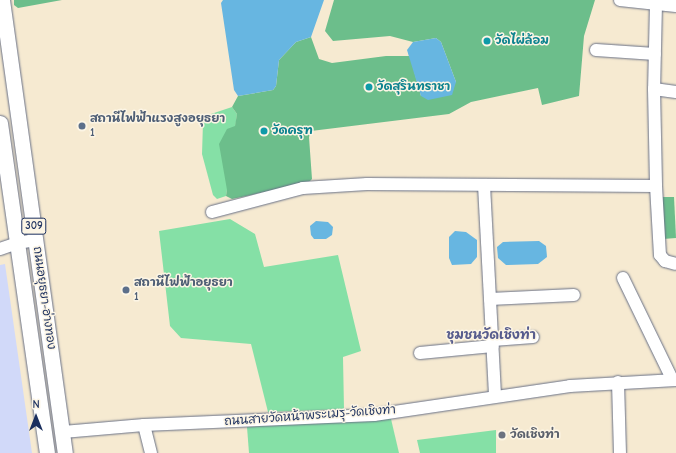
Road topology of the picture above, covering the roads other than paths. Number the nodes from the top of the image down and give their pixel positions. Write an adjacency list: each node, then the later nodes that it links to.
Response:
1 (2, 0): 13 (main road, ถนนอยุธยา-อ่างทอง / 309)
2 (620, 0): 3 (street)
3 (656, 4): 4 (street); 6 (street)
4 (676, 6)
5 (596, 50): 6 (street)
6 (654, 54): 7 (street)
7 (654, 89): 8 (street); 11 (street)
8 (676, 92)
9 (0, 123): 14 (main road, ถนนอยุธยา-อ่างทอง / 309)
10 (484, 185): 11 (street); 12 (street); 19 (street)
11 (656, 186): 16 (street)
12 (212, 212)
13 (36, 240): 14 (street); 27 (main road, ถนนอยุธยา-อ่างทอง / 309)
14 (17, 243): 15 (street); 28 (main road, ถนนอยุธยา-อ่างทอง / 309)
15 (0, 249)
16 (676, 264)
17 (623, 278): 23 (street)
18 (574, 295): 19 (street)
19 (490, 300): 21 (street)
20 (533, 337): 21 (street)
21 (493, 343): 22 (street); 25 (street)
22 (420, 353)
23 (674, 379): 24 (street, ถนนสายวัดหน้าพระเมรุ-วัดเชิงท่า)
24 (618, 382): 25 (street, ถนนสายวัดหน้าพระเมรุ-วัดเชิงท่า); 31 (street)
25 (495, 395): 26 (street, ถนนสายวัดหน้าพระเมรุ-วัดเชิงท่า)
26 (144, 425): 27 (street, ถนนสายวัดหน้าพระเมรุ-วัดเชิงท่า); 30 (street)
27 (63, 432): 29 (main road, ถนนอยุธยา-อ่างทอง / 309)
28 (47, 453)
29 (65, 453)
30 (151, 453)
31 (620, 453)

